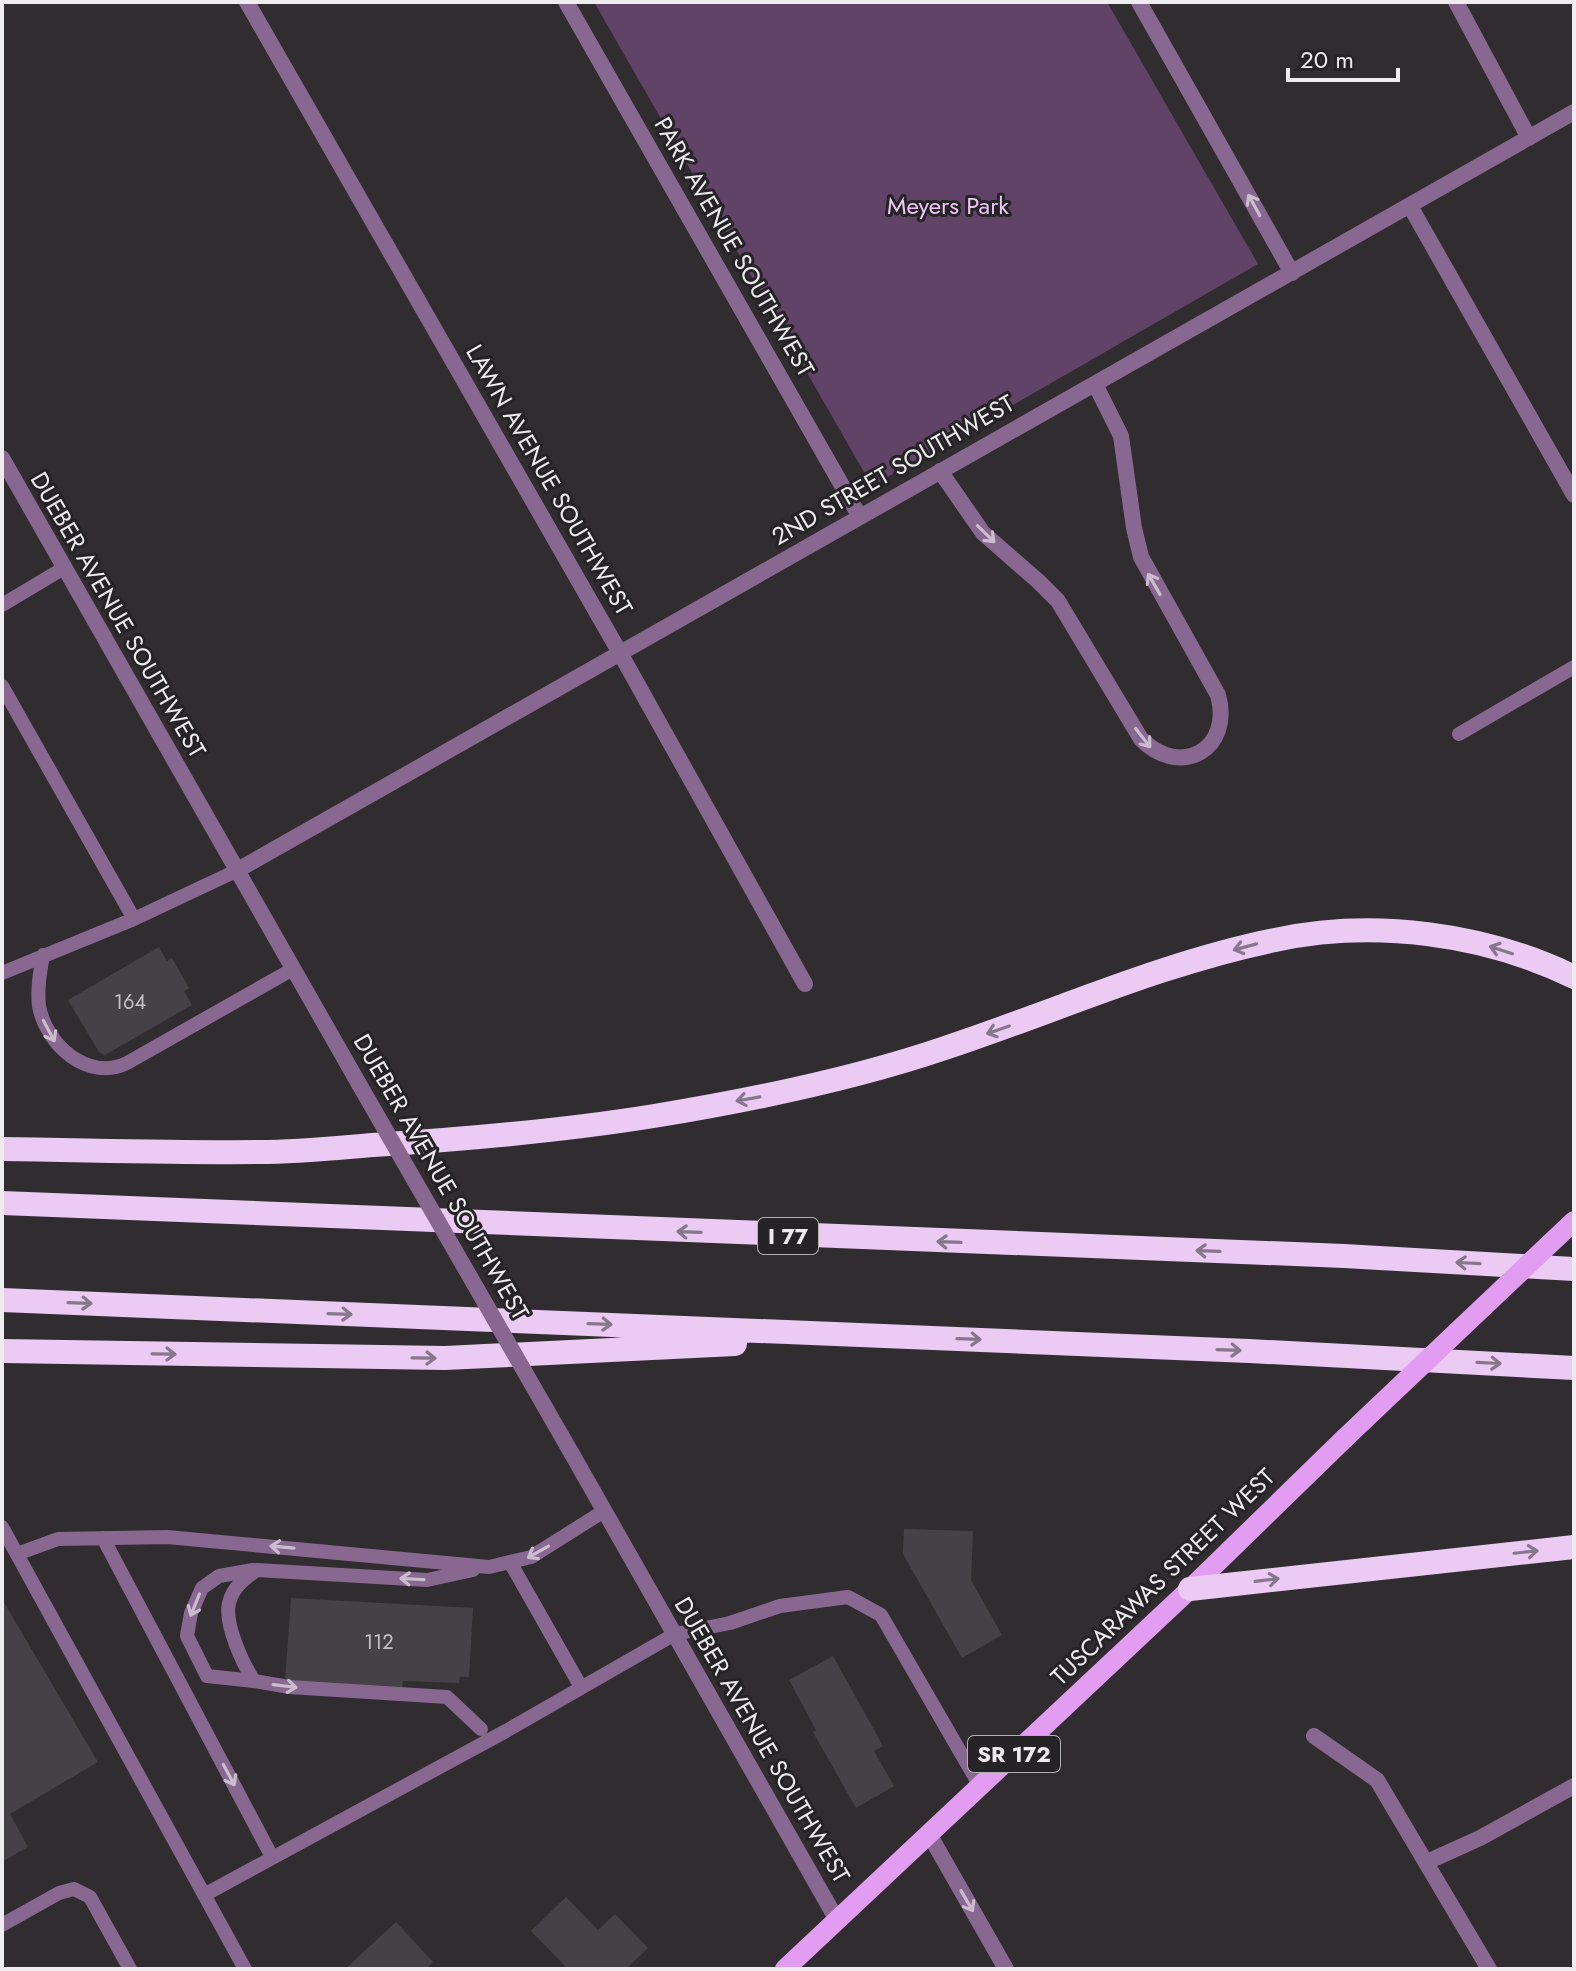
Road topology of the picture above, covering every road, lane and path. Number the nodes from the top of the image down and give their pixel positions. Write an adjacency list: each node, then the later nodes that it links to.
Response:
1 (247, 2): 16 (street, LAWN AVENUE SOUTHWEST)
2 (566, 2): 13 (street, PARK AVENUE SOUTHWEST)
3 (1139, 2): 8 (street, one-way to 3)
4 (1456, 2): 6 (street)
5 (1574, 112): 6 (street, 2ND STREET SOUTHWEST)
6 (1529, 138): 7 (street, 2ND STREET SOUTHWEST)
7 (1410, 206): 8 (street, 2ND STREET SOUTHWEST); 12 (street)
8 (1292, 273): 9 (street, 2ND STREET SOUTHWEST)
9 (1095, 384): 11 (street, 2ND STREET SOUTHWEST); 11 (street, one-way to 9)
10 (2, 458): 14 (street, DUEBER AVENUE SOUTHWEST)
11 (940, 471): 13 (street, 2ND STREET SOUTHWEST)
12 (1574, 495)
13 (860, 517): 16 (street, 2ND STREET SOUTHWEST)
14 (64, 568): 15 (lane); 20 (street, DUEBER AVENUE SOUTHWEST)
15 (2, 605)
16 (620, 653): 20 (street, 2ND STREET SOUTHWEST); 26 (street, LAWN AVENUE SOUTHWEST)
17 (1574, 667): 19 (lane)
18 (2, 686): 21 (lane)
19 (1459, 734)
20 (236, 871): 21 (lane); 23 (street, DUEBER AVENUE SOUTHWEST)
21 (134, 919): 22 (lane)
22 (43, 955): 23 (lane, one-way to 23); 24 (lane)
23 (293, 969): 35 (street, DUEBER AVENUE SOUTHWEST, bridge)
24 (2, 973)
25 (1574, 977): 27 (highway, one-way to 27)
26 (805, 984)
27 (2, 1149)
28 (2, 1203): 30 (highway, I 77, one-way to 28)
29 (1574, 1221): 43 (main road, TUSCARAWAS STREET WEST / SR 172, bridge)
30 (1574, 1269)
31 (2, 1300): 32 (highway, one-way to 32)
32 (892, 1336): 33 (highway, one-way to 32); 34 (highway, one-way to 34)
33 (2, 1351)
34 (1574, 1368)
35 (604, 1511): 40 (lane, one-way to 40); 44 (street, DUEBER AVENUE SOUTHWEST)
36 (2, 1527): 39 (lane)
37 (103, 1538): 39 (lane); 41 (lane, one-way to 37); 52 (lane, one-way to 52)
38 (1574, 1547): 43 (highway, one-way to 38)
39 (17, 1554): 54 (lane)
40 (510, 1562): 41 (lane); 46 (lane)
41 (489, 1567): 42 (lane, one-way to 42)
42 (257, 1570): 45 (lane); 45 (lane, one-way to 45)
43 (1190, 1589): 49 (main road, TUSCARAWAS STREET WEST / SR 172)
44 (675, 1634): 46 (lane); 49 (lane); 55 (street, DUEBER AVENUE SOUTHWEST)
45 (254, 1681): 47 (lane, one-way to 47)
46 (581, 1687): 52 (lane)
47 (481, 1729)
48 (1314, 1736): 53 (street)
49 (980, 1786): 51 (main road, TUSCARAWAS STREET WEST / SR 172)
50 (1574, 1786): 53 (street)
51 (929, 1834): 55 (main road, TUSCARAWAS STREET WEST / SR 172); 60 (street, one-way to 60)
52 (272, 1857): 54 (lane)
53 (1427, 1862): 61 (street)
54 (204, 1895): 58 (lane)
55 (837, 1920): 59 (main road, TUSCARAWAS STREET WEST / SR 172)
56 (2, 1925): 57 (lane)
57 (130, 1969)
58 (245, 1969)
59 (785, 1969)
60 (1006, 1969)
61 (1489, 1969)

